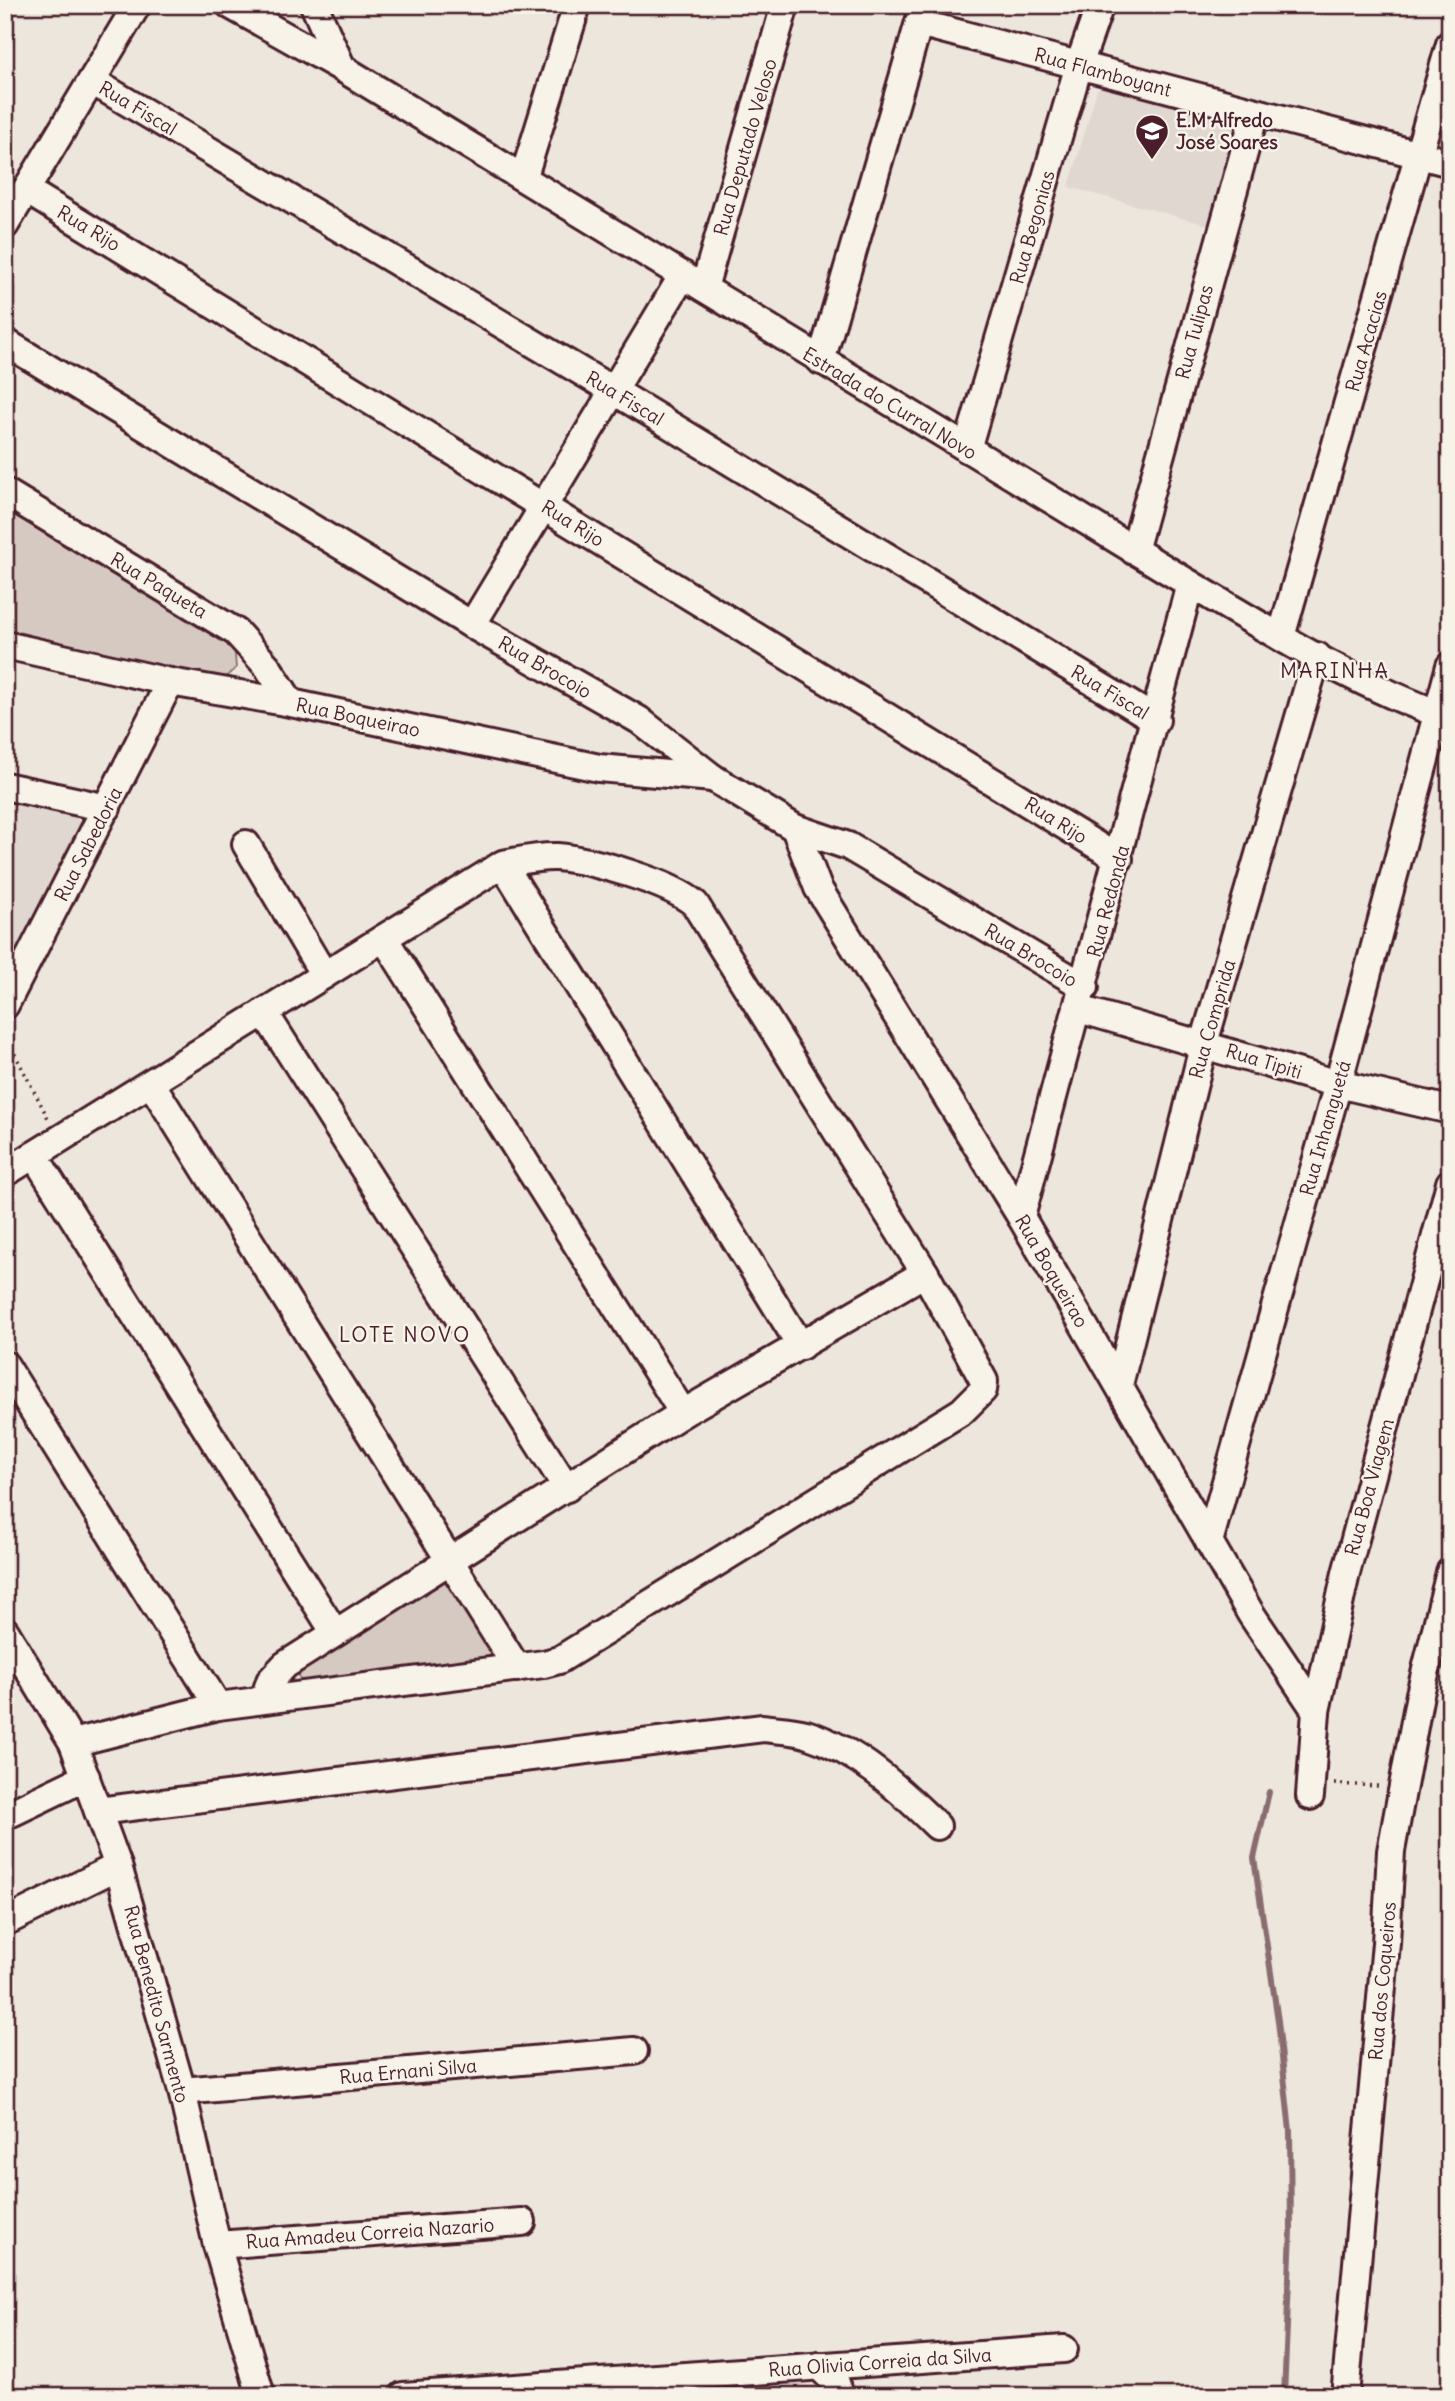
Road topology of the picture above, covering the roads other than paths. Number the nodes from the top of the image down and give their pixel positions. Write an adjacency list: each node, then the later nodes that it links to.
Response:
1 (137, 5): 11 (street)
2 (230, 5): 10 (street, Estrada do Curral Novo)
3 (314, 5): 10 (street)
4 (577, 5): 15 (street)
5 (785, 5): 18 (street, Rua Deputado Veloso)
6 (1100, 5): 9 (street, Rua Begonias)
7 (921, 14): 9 (street, Rua Flamboyant); 20 (street)
8 (1450, 44): 13 (street, Rua Acacias)
9 (1079, 65): 12 (street, Rua Flamboyant); 22 (street, Rua Begonias)
10 (342, 68): 15 (street, Estrada do Curral Novo)
11 (92, 81): 16 (street); 21 (street, Rua Fiscal)
12 (1255, 113): 13 (street, Rua Flamboyant); 25 (street, Rua Tulipas)
13 (1419, 154): 14 (street, Rua Flamboyant); 28 (street, Rua Acacias)
14 (1450, 163)
15 (524, 176): 18 (street, Estrada do Curral Novo)
16 (26, 190): 17 (street); 24 (street, Rua Rijo)
17 (5, 225)
18 (694, 281): 20 (street, Estrada do Curral Novo); 21 (street, Rua Deputado Veloso)
19 (5, 342): 27 (street, Rua Brocoio)
20 (821, 361): 22 (street, Estrada do Curral Novo)
21 (614, 391): 24 (street, Rua Deputado Veloso); 35 (street, Rua Fiscal)
22 (967, 449): 25 (street, Estrada do Curral Novo)
23 (5, 492): 33 (street, Rua Paqueta)
24 (545, 505): 27 (street, Rua Deputado Veloso); 41 (street, Rua Rijo)
25 (1134, 551): 26 (street, Estrada do Curral Novo)
26 (1190, 584): 28 (street, Estrada do Curral Novo); 35 (street, Rua Redonda)
27 (472, 625): 36 (street, Rua Brocoio)
28 (1281, 637): 30 (street, Estrada do Curral Novo)
29 (5, 645): 32 (street, Rua Boqueirao)
30 (1317, 656): 34 (street, Estrada do Curral Novo); 48 (street, Rua Comprida)
31 (1450, 666): 34 (street, Rua Inhanguetá)
32 (170, 682): 33 (street, Rua Boqueirao); 38 (street, Rua Sabedoria)
33 (291, 703): 36 (street, Rua Boqueirao)
34 (1443, 715): 50 (street, Rua Inhanguetá)
35 (1156, 720): 41 (street, Rua Redonda)
36 (713, 778): 39 (street, Rua Brocoio)
37 (5, 786): 38 (street)
38 (107, 808): 46 (street, Rua Sabedoria)
39 (795, 828): 45 (street, Rua Brocoio); 55 (street, Rua Boqueirao)
40 (246, 844): 44 (street)
41 (1119, 859): 45 (street, Rua Redonda)
42 (503, 864): 43 (street); 56 (street); 57 (street)
43 (384, 938): 44 (street); 60 (street)
44 (324, 975): 47 (street)
45 (1082, 998): 48 (street, Rua Tipiti); 55 (street, Rua Redonda)
46 (5, 1005)
47 (264, 1012): 49 (street); 61 (street)
48 (1204, 1043): 50 (street, Rua Tipiti); 59 (street, Rua Comprida)
49 (151, 1083): 52 (street); 63 (street)
50 (1338, 1084): 51 (street, Rua Tipiti); 62 (street, Rua Inhanguetá)
51 (1450, 1110)
52 (34, 1155): 53 (street); 66 (street)
53 (5, 1173)
54 (1450, 1183): 71 (street, Rua Boa Viagem)
55 (1021, 1217): 59 (street, Rua Boqueirao)
56 (925, 1273): 57 (street); 68 (street)
57 (801, 1346): 60 (street)
58 (5, 1365): 70 (street)
59 (1119, 1385): 62 (street, Rua Boqueirao)
60 (683, 1413): 61 (street)
61 (567, 1488): 63 (street)
62 (1209, 1542): 71 (street, Rua Boqueirao)
63 (451, 1559): 66 (street); 68 (street)
64 (1450, 1572): 90 (street, Rua dos Coqueiros)
65 (5, 1631): 67 (street, Rua Benedito Sarmento)
66 (335, 1633): 69 (street)
67 (15, 1667): 72 (street, Rua Benedito Sarmento)
68 (517, 1668): 69 (street)
69 (264, 1699): 70 (street)
70 (218, 1706): 72 (street)
71 (1316, 1711): 74 (street, Rua Boa Viagem)
72 (73, 1743): 73 (street, Rua Benedito Sarmento)
73 (86, 1777): 75 (street, Rua Benedito Sarmento); 76 (street)
74 (1310, 1790)
75 (98, 1811): 77 (street); 78 (street, Rua Benedito Sarmento)
76 (5, 1816)
77 (937, 1826)
78 (118, 1866): 79 (street); 81 (street, Rua Benedito Sarmento)
79 (5, 1922)
80 (634, 2051): 81 (street, Rua Ernani Silva)
81 (181, 2091): 83 (street, Rua Benedito Sarmento)
82 (522, 2222): 83 (street, Rua Amadeu Correia Nazario)
83 (217, 2245): 87 (street, Rua Benedito Sarmento)
84 (1064, 2349): 85 (street, Rua Olivia Correia da Silva)
85 (819, 2366): 86 (street, Rua Olivia Correia da Silva); 89 (street)
86 (511, 2392): 88 (street, Rua Olivia Correia da Silva)
87 (263, 2395)
88 (403, 2396)
89 (840, 2396)
90 (1345, 2396)

